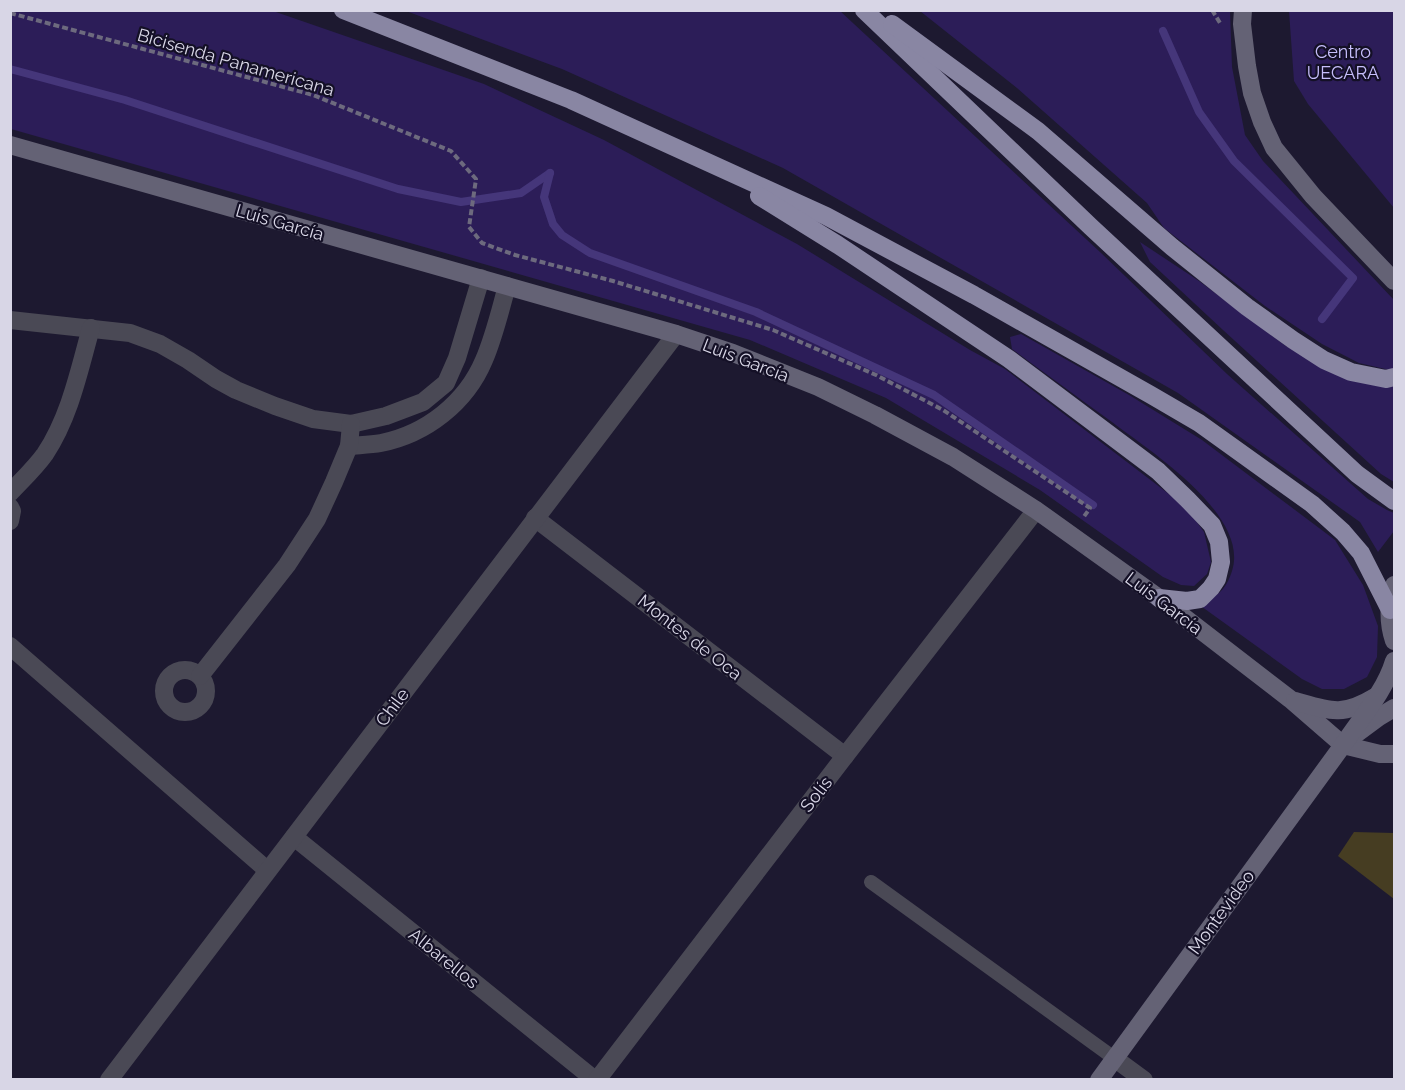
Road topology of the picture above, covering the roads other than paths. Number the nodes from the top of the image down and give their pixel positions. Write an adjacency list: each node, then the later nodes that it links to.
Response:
1 (342, 10): 6 (highway)
2 (864, 10): 17 (highway)
3 (874, 10): 13 (highway)
4 (1243, 10): 8 (street)
5 (10, 145): 7 (street, Luis García)
6 (696, 158): 23 (highway); 24 (highway)
7 (481, 278): 9 (street, Luis García); 14 (street)
8 (1394, 281)
9 (507, 286): 12 (street, Luis García); 15 (street)
10 (10, 320): 11 (street)
11 (91, 328): 14 (street); 16 (street)
12 (676, 334): 19 (street, Luis García); 20 (street, Chile)
13 (1395, 377)
14 (351, 424): 15 (street)
15 (349, 446): 28 (street)
16 (10, 493)
17 (1395, 501)
18 (10, 507): 21 (street)
19 (1036, 510): 23 (street, Luis García); 34 (street, Solís)
20 (536, 518): 34 (street, Montes de Oca); 35 (street, Chile)
21 (10, 521)
22 (1395, 585): 24 (street)
23 (1159, 598): 30 (street, Luis García)
24 (1390, 610): 25 (street)
25 (1395, 640)
26 (10, 646): 36 (street)
27 (1395, 661): 29 (street, Montevideo)
28 (200, 676)
29 (1376, 696): 30 (street); 32 (street, Montevideo)
30 (1290, 699): 32 (street, Luis García)
31 (1395, 708): 32 (street, Montevideo)
32 (1343, 745): 33 (street, Luis García); 38 (street, Montevideo)
33 (1395, 754)
34 (845, 756): 40 (street, Solís)
35 (294, 837): 36 (street, Chile); 40 (street, Albarellos)
36 (267, 870): 39 (street, Chile)
37 (871, 882): 38 (lane)
38 (1114, 1058): 41 (street, Montevideo); 42 (street)
39 (108, 1080)
40 (596, 1080)
41 (1099, 1080)
42 (1144, 1080)

